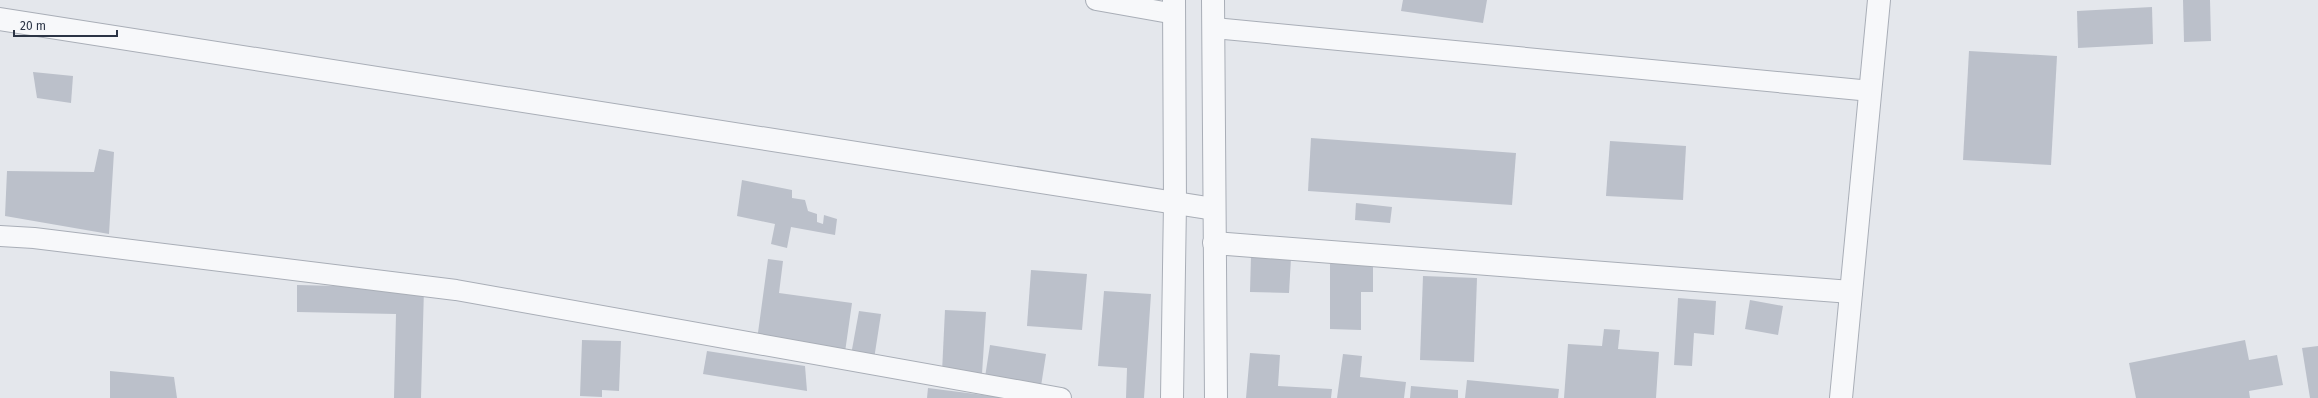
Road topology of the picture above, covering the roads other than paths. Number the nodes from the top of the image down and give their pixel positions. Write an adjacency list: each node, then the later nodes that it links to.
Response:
1 (1096, 0): 4 (lane)
2 (1213, 0): 6 (street)
3 (1880, 0): 7 (street)
4 (1175, 7): 8 (street)
5 (0, 20): 8 (street)
6 (1214, 28): 7 (lane); 9 (street)
7 (1871, 91): 12 (street)
8 (1175, 203): 9 (street); 14 (street)
9 (1214, 209): 11 (street)
10 (0, 236): 13 (lane)
11 (1214, 243): 12 (street); 15 (street)
12 (1851, 292): 16 (street)
13 (1060, 398)
14 (1172, 398)
15 (1216, 398)
16 (1841, 398)

